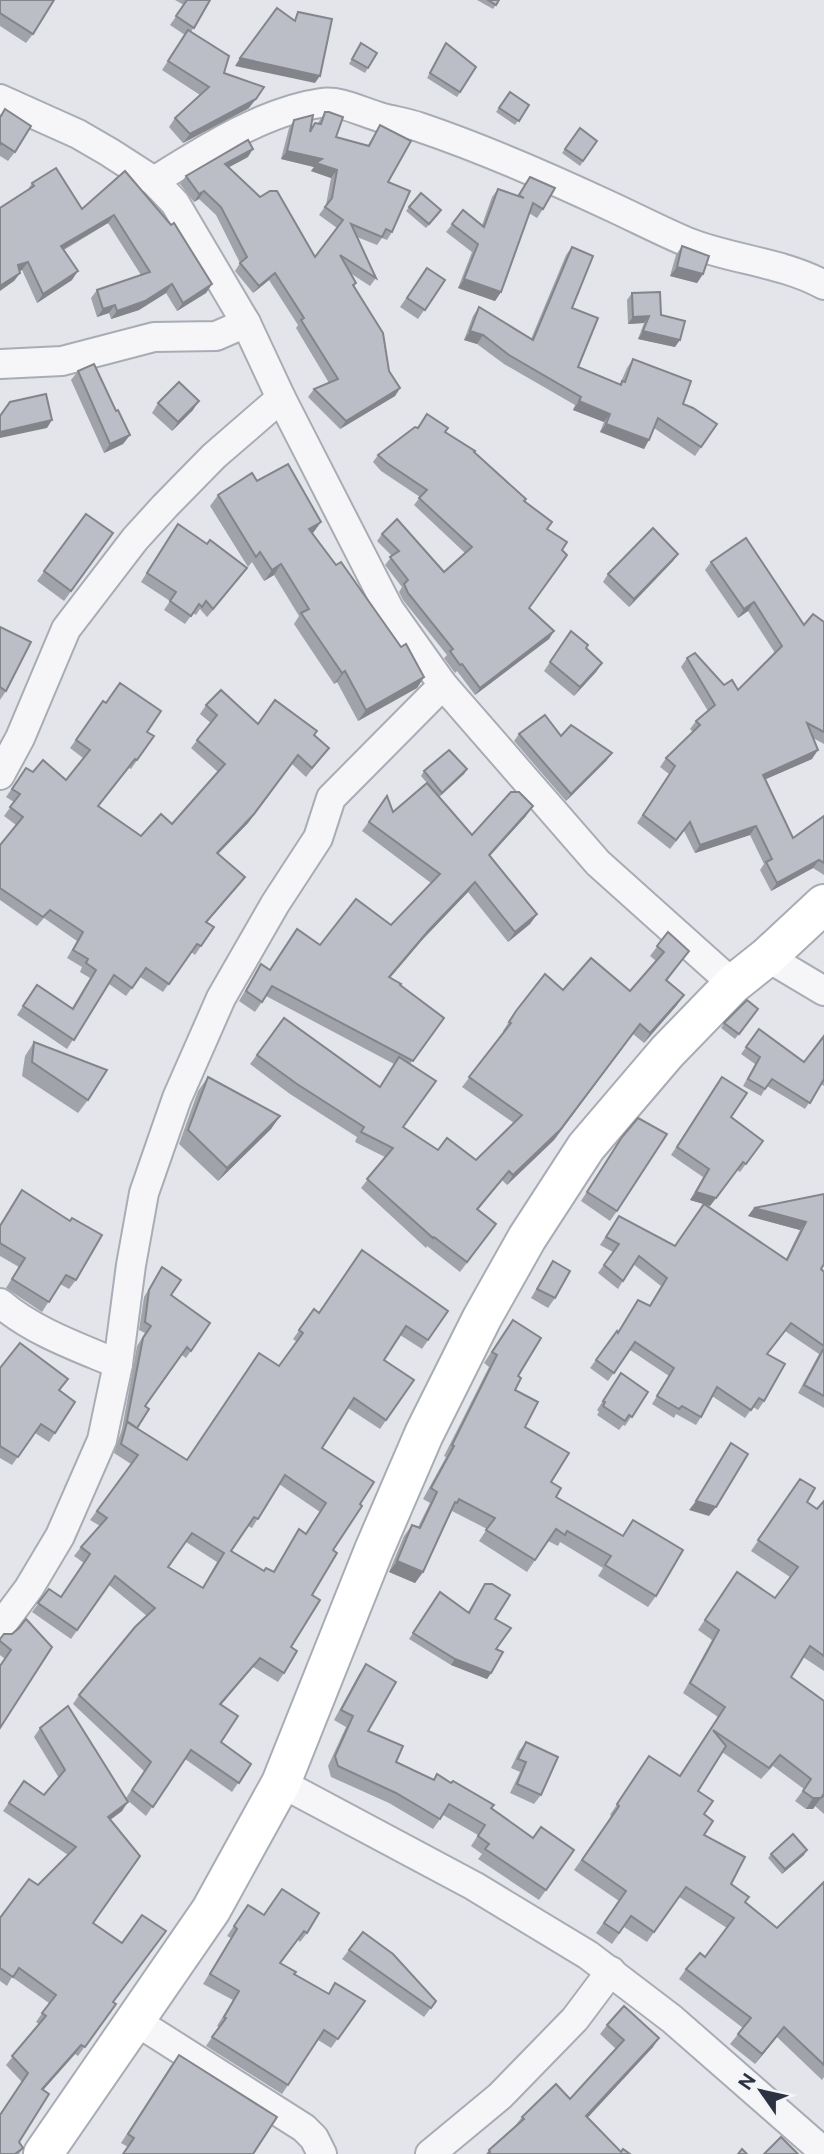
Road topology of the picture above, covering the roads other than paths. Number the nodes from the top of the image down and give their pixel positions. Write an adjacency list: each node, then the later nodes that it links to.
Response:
1 (0, 99): 2 (street)
2 (154, 181): 3 (street); 4 (street)
3 (824, 285)
4 (246, 323): 5 (street); 6 (street)
5 (0, 364)
6 (281, 398): 7 (street); 8 (street)
7 (443, 685): 11 (street); 14 (street)
8 (0, 775)
9 (824, 904): 10 (street)
10 (767, 957): 11 (street); 12 (street)
11 (733, 984): 16 (street)
12 (824, 992)
13 (0, 1303): 14 (street)
14 (118, 1364): 15 (street)
15 (0, 1627)
16 (281, 1783): 17 (street); 18 (street)
17 (611, 1971): 19 (street); 22 (street)
18 (134, 2020): 20 (street); 21 (street)
19 (824, 2152)
20 (43, 2154)
21 (322, 2154)
22 (430, 2154)

